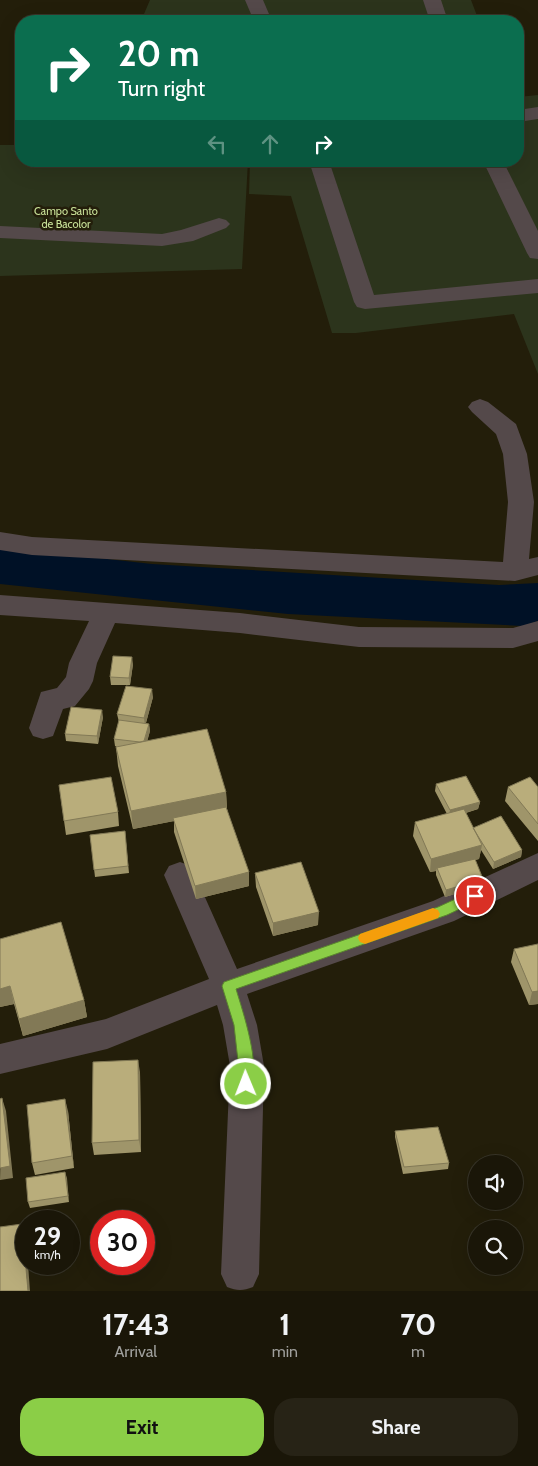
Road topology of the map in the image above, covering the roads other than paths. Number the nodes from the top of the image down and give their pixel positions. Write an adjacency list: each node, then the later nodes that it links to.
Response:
1 (254, 0): 3 (street)
2 (432, 0): 4 (street)
3 (260, 15)
4 (437, 15)
5 (538, 113): 6 (street)
6 (524, 115)
7 (321, 167): 12 (street)
8 (496, 167): 11 (street)
9 (219, 224): 10 (street)
10 (0, 232)
11 (538, 253)
12 (538, 286)
13 (480, 407): 15 (street)
14 (0, 541): 15 (street)
15 (526, 569)
16 (0, 605): 17 (street)
17 (106, 613): 18 (street); 19 (street)
18 (538, 631)
19 (43, 728)
20 (538, 866): 22 (street)
21 (180, 875): 22 (street)
22 (228, 986): 23 (street); 24 (street)
23 (0, 1059)
24 (240, 1274)

